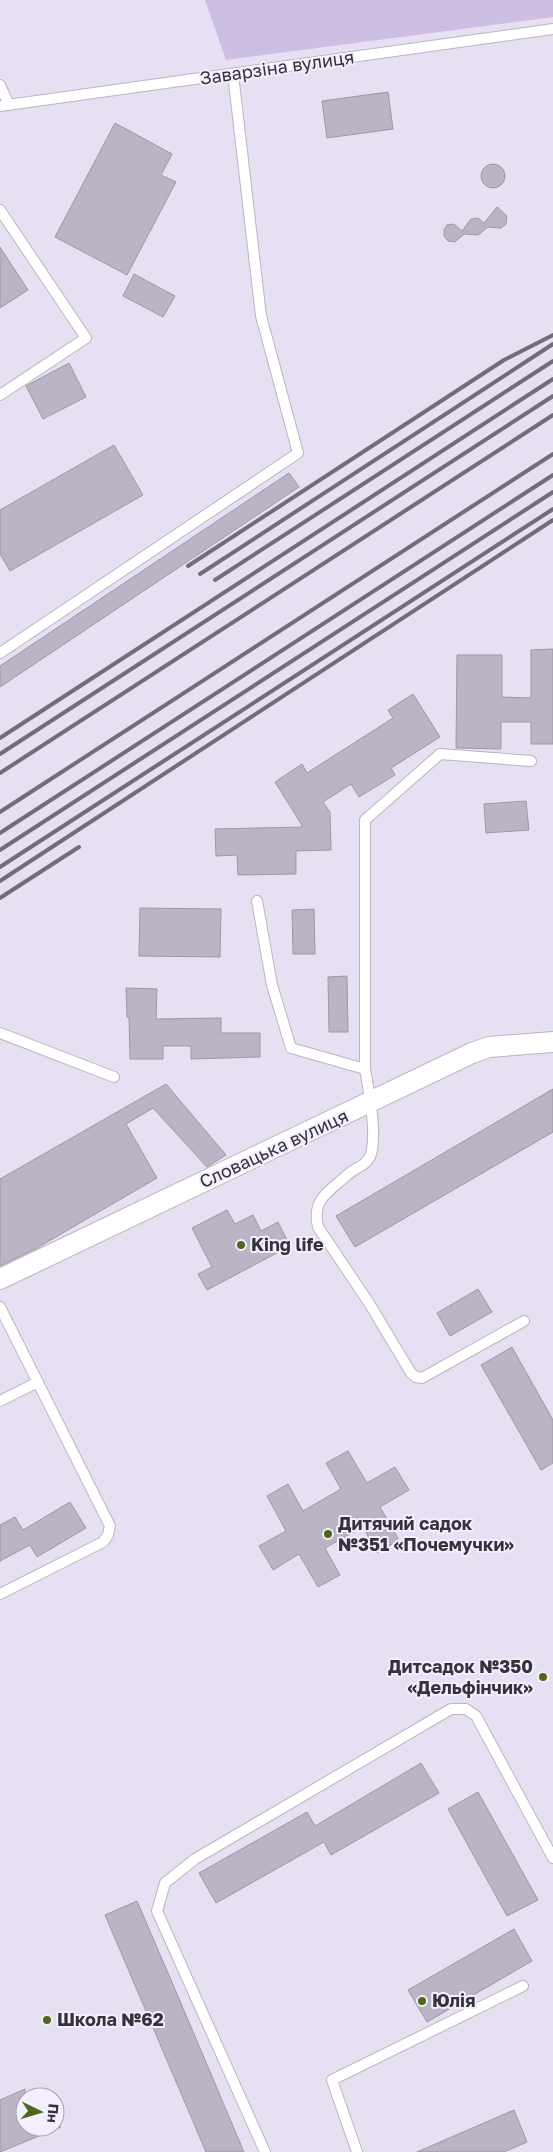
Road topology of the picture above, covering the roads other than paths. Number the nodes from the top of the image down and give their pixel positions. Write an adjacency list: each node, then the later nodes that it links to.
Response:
1 (553, 29): 2 (lane, Заварзіна вулиця)
2 (233, 74): 4 (lane, Заварзіна вулиця); 7 (lane)
3 (0, 85): 4 (lane)
4 (4, 106)
5 (0, 210): 6 (lane)
6 (0, 395)
7 (0, 653)
8 (531, 761): 12 (lane)
9 (257, 901): 12 (lane)
10 (0, 1033): 13 (lane)
11 (553, 1042): 14 (street, Словацька вулиця)
12 (365, 1069): 14 (lane)
13 (114, 1077)
14 (371, 1103): 15 (street, Словацька вулиця); 17 (lane)
15 (0, 1279)
16 (0, 1307): 18 (lane)
17 (524, 1322)
18 (38, 1382): 19 (lane); 20 (lane)
19 (0, 1401)
20 (0, 1594)
21 (553, 1858): 23 (lane)
22 (523, 1986): 24 (lane)
23 (265, 2152)
24 (357, 2152)

